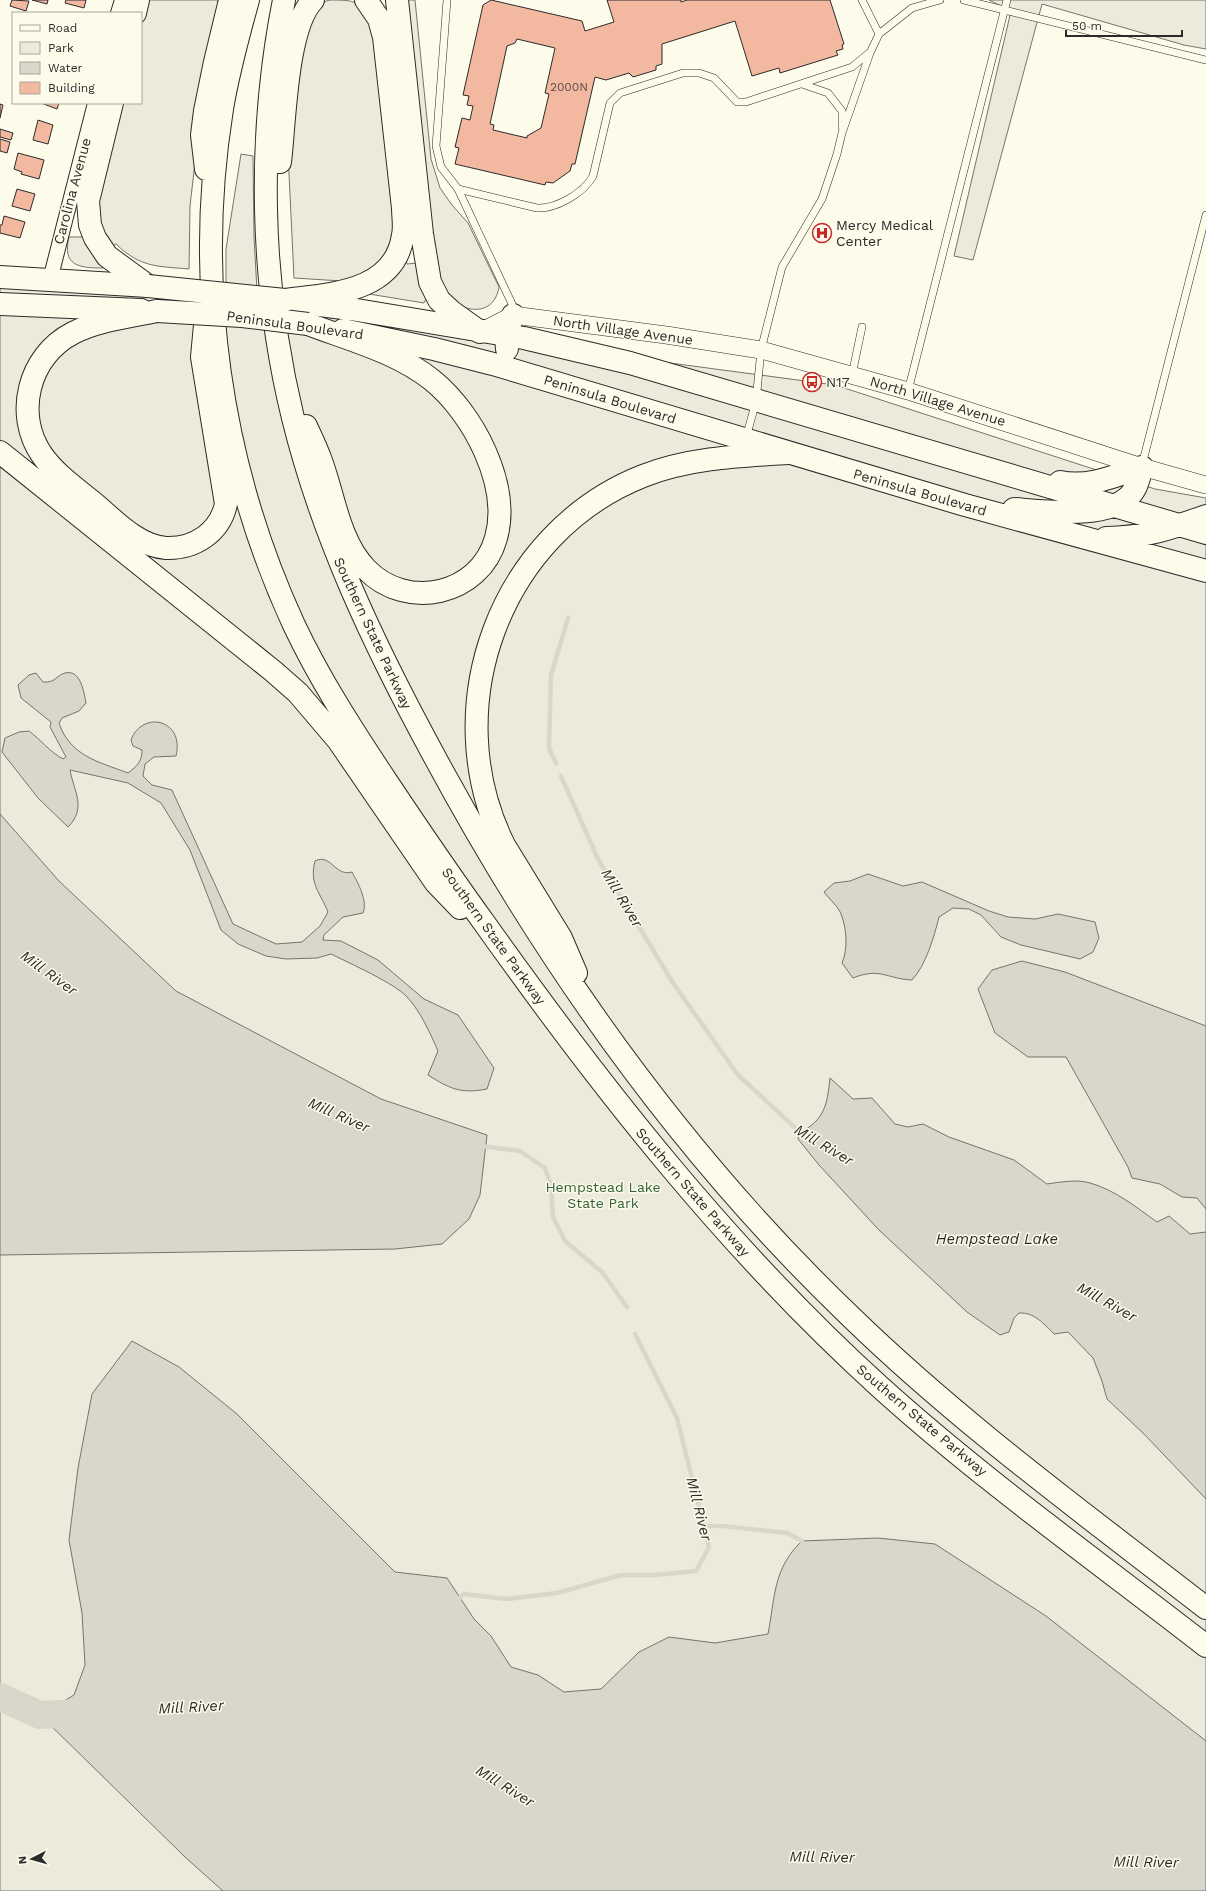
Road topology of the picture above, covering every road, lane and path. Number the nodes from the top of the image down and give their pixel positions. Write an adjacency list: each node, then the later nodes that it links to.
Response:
1 (122, 0): 15 (street)
2 (138, 0): 16 (main road)
3 (230, 0): 26 (main road)
4 (248, 0): 26 (main road, Southern State Parkway)
5 (284, 0): 27 (main road, Southern State Parkway)
6 (313, 0): 27 (main road)
7 (366, 0): 32 (main road)
8 (397, 0): 38 (main road)
9 (447, 0): 24 (lane)
10 (862, 0): 17 (lane)
11 (940, 0): 17 (lane)
12 (964, 0): 14 (lane)
13 (1007, 0): 14 (lane)
14 (1004, 10): 19 (lane); 44 (lane)
15 (118, 12)
16 (135, 12)
17 (879, 34): 18 (lane)
18 (870, 53): 20 (lane); 23 (lane)
19 (1206, 60)
20 (802, 84): 23 (lane); 24 (lane)
21 (95, 104): 30 (street, Carolina Avenue)
22 (112, 104): 31 (main road)
23 (842, 133): 40 (lane)
24 (458, 189): 35 (lane)
25 (1206, 215): 48 (lane)
26 (212, 218): 28 (main road, Southern State Parkway)
27 (268, 248): 43 (main road, Southern State Parkway)
28 (212, 267): 34 (main road); 58 (main road, Southern State Parkway)
29 (0, 277): 30 (main road, Peninsula Boulevard)
30 (50, 280): 31 (main road, Peninsula Boulevard)
31 (148, 286): 32 (main road, Peninsula Boulevard, bridge)
32 (285, 300): 38 (main road, Peninsula Boulevard)
33 (0, 304): 34 (main road, Peninsula Boulevard)
34 (157, 311): 36 (main road, Peninsula Boulevard, bridge)
35 (513, 315): 38 (street); 39 (main road); 40 (street, North Village Avenue)
36 (308, 324): 41 (main road, Peninsula Boulevard); 43 (main road)
37 (862, 327): 42 (lane)
38 (480, 332): 39 (main road, Peninsula Boulevard)
39 (506, 336): 41 (main road); 45 (main road, Peninsula Boulevard)
40 (761, 350): 42 (street, North Village Avenue); 45 (lane)
41 (523, 373): 46 (main road, Peninsula Boulevard)
42 (852, 375): 44 (street, North Village Avenue)
43 (286, 385): 59 (main road, Southern State Parkway)
44 (908, 391): 48 (street, North Village Avenue)
45 (756, 401): 46 (lane); 49 (main road, Peninsula Boulevard)
46 (744, 448): 51 (main road, Peninsula Boulevard); 59 (main road)
47 (0, 452): 58 (main road)
48 (1142, 467): 49 (main road); 50 (street, North Village Avenue); 52 (main road)
49 (983, 468): 52 (main road, Peninsula Boulevard)
50 (1206, 485)
51 (965, 505): 52 (main road); 56 (main road, Peninsula Boulevard)
52 (1111, 506): 54 (main road, Peninsula Boulevard)
53 (1206, 516): 54 (main road)
54 (1179, 526): 55 (main road, Peninsula Boulevard); 56 (main road)
55 (1206, 533)
56 (1083, 538): 57 (main road, Peninsula Boulevard)
57 (1206, 571)
58 (513, 964): 61 (main road, Southern State Parkway)
59 (593, 1015): 60 (main road, Southern State Parkway)
60 (1206, 1608)
61 (1206, 1646)

